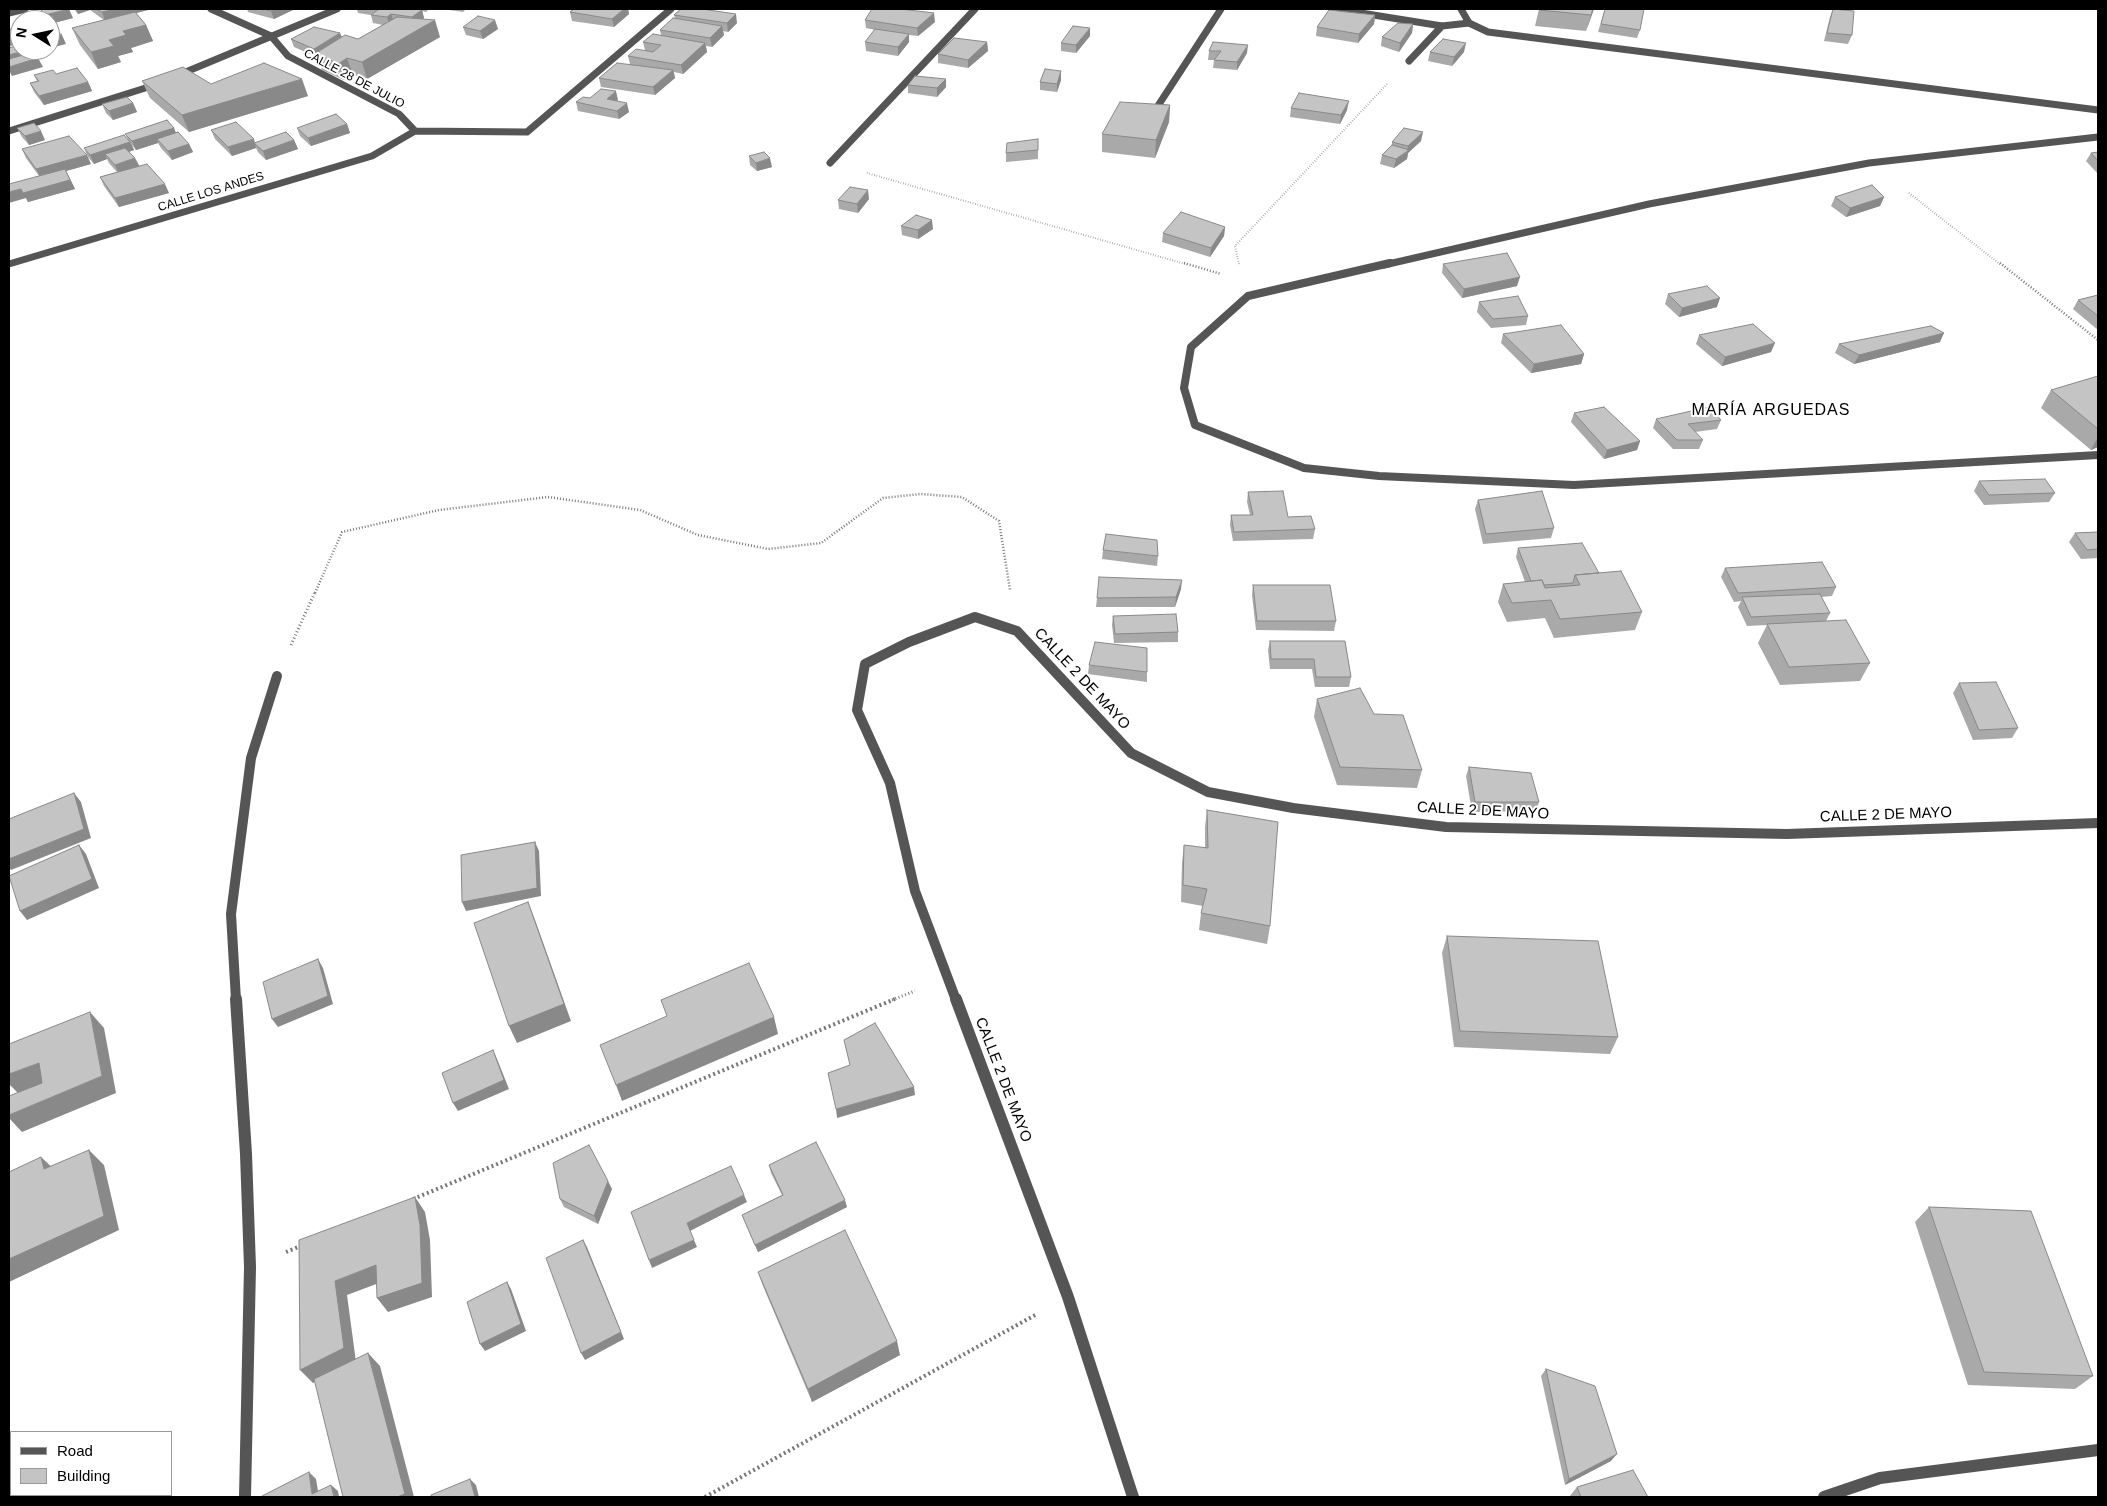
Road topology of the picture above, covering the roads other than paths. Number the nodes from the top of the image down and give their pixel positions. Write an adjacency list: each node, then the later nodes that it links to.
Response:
1 (25, 9): 9 (street)
2 (211, 9): 12 (street, CALLE 28 DE JULIO)
3 (337, 9): 12 (street)
4 (671, 9): 16 (street)
5 (976, 9): 19 (street)
6 (1221, 9): 15 (street)
7 (1336, 9): 11 (street)
8 (1461, 9): 10 (street)
9 (9, 13)
10 (1469, 23): 11 (street); 14 (street)
11 (1442, 26): 13 (street)
12 (271, 36): 16 (street, CALLE 28 DE JULIO); 17 (street)
13 (1409, 61)
14 (2098, 110)
15 (1149, 119)
16 (415, 131): 20 (street, CALLE LOS ANDES)
17 (9, 132)
18 (2098, 137): 21 (street)
19 (830, 163)
20 (9, 264)
21 (2098, 455)
22 (277, 676): 25 (street)
23 (2098, 822): 26 (street, CALLE 2 DE MAYO)
24 (2098, 1450): 27 (street)
25 (245, 1497)
26 (1133, 1497)
27 (1824, 1497)

